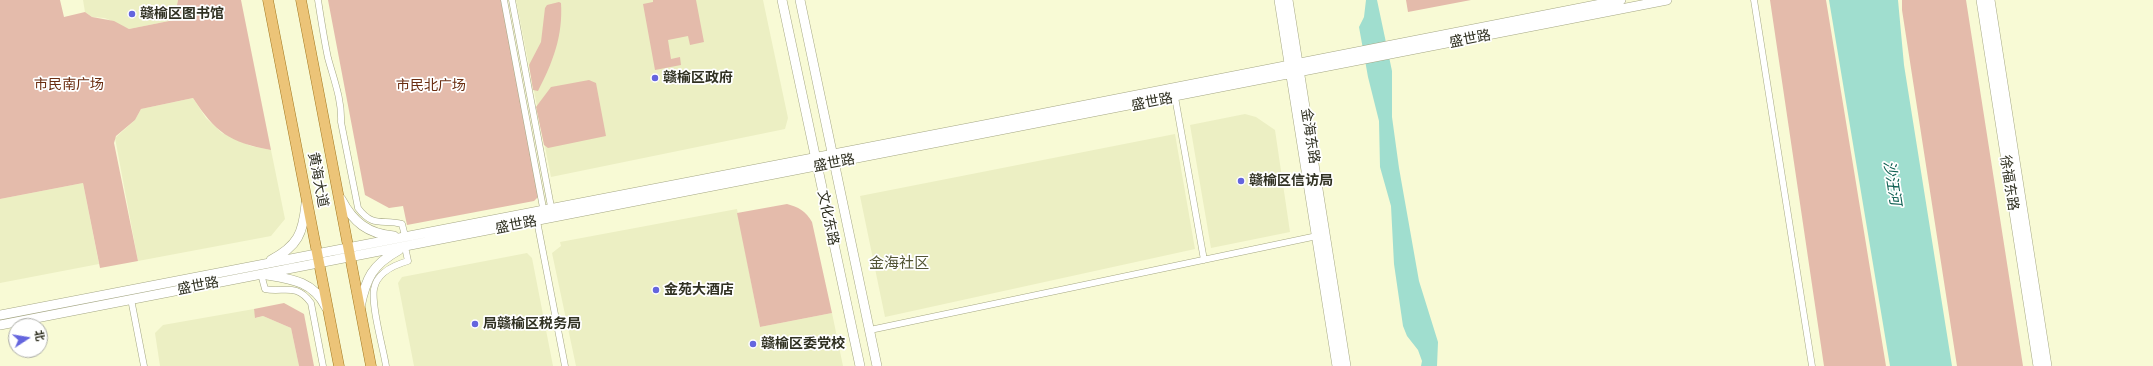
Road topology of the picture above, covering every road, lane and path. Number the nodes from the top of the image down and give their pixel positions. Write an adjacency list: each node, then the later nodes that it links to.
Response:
1 (268, 0): 20 (main road, 黄海大道)
2 (301, 0): 19 (main road, 黄海大道)
3 (318, 0): 23 (street)
4 (504, 0): 21 (street)
5 (512, 0): 21 (street)
6 (782, 0): 18 (main road, 文化东路)
7 (800, 0): 17 (main road, 文化东路)
8 (1279, 0): 15 (main road, 金海东路)
9 (1288, 0): 15 (main road, 金海东路)
10 (1621, 0): 15 (main road, 盛世路)
11 (1667, 0): 15 (main road, 盛世路)
12 (1754, 0): 45 (street)
13 (1981, 0): 46 (main road, 徐福东路)
14 (1990, 0): 47 (main road, 徐福东路)
15 (1295, 69): 16 (main road, 盛世路); 17 (main road, 盛世路); 22 (main road, 金海东路); 44 (main road, 金海东路)
16 (1175, 97): 17 (main road, 盛世路); 26 (street)
17 (833, 159): 18 (main road, 盛世路); 34 (main road, 文化东路)
18 (816, 162): 21 (main road, 盛世路); 41 (main road, 文化东路)
19 (338, 194): 23 (main road); 24 (main road, 黄海大道)
20 (307, 198): 25 (main road, 黄海大道); 27 (main road)
21 (546, 215): 23 (main road, 盛世路); 40 (street)
22 (1316, 236): 26 (street); 43 (main road, 金海东路)
23 (406, 243): 24 (main road, 盛世路); 30 (main road); 39 (street)
24 (349, 252): 25 (main road, 盛世路); 30 (main road, 黄海大道)
25 (318, 258): 27 (main road, 盛世路); 28 (main road, 盛世路); 31 (main road, 黄海大道)
26 (1204, 260): 34 (street)
27 (261, 264): 32 (main road, 盛世路)
28 (261, 274): 29 (main road, 盛世路); 31 (main road); 36 (street)
29 (131, 299): 33 (main road, 盛世路); 35 (street)
30 (360, 309): 38 (main road, 黄海大道)
31 (329, 313): 37 (main road, 黄海大道)
32 (0, 315)
33 (0, 325)
34 (870, 330): 42 (main road, 文化东路)
35 (144, 366)
36 (323, 366)
37 (339, 366)
38 (371, 366)
39 (386, 366)
40 (565, 366)
41 (860, 366)
42 (877, 366)
43 (1337, 366)
44 (1346, 366)
45 (1812, 366)
46 (2038, 366)
47 (2047, 366)

